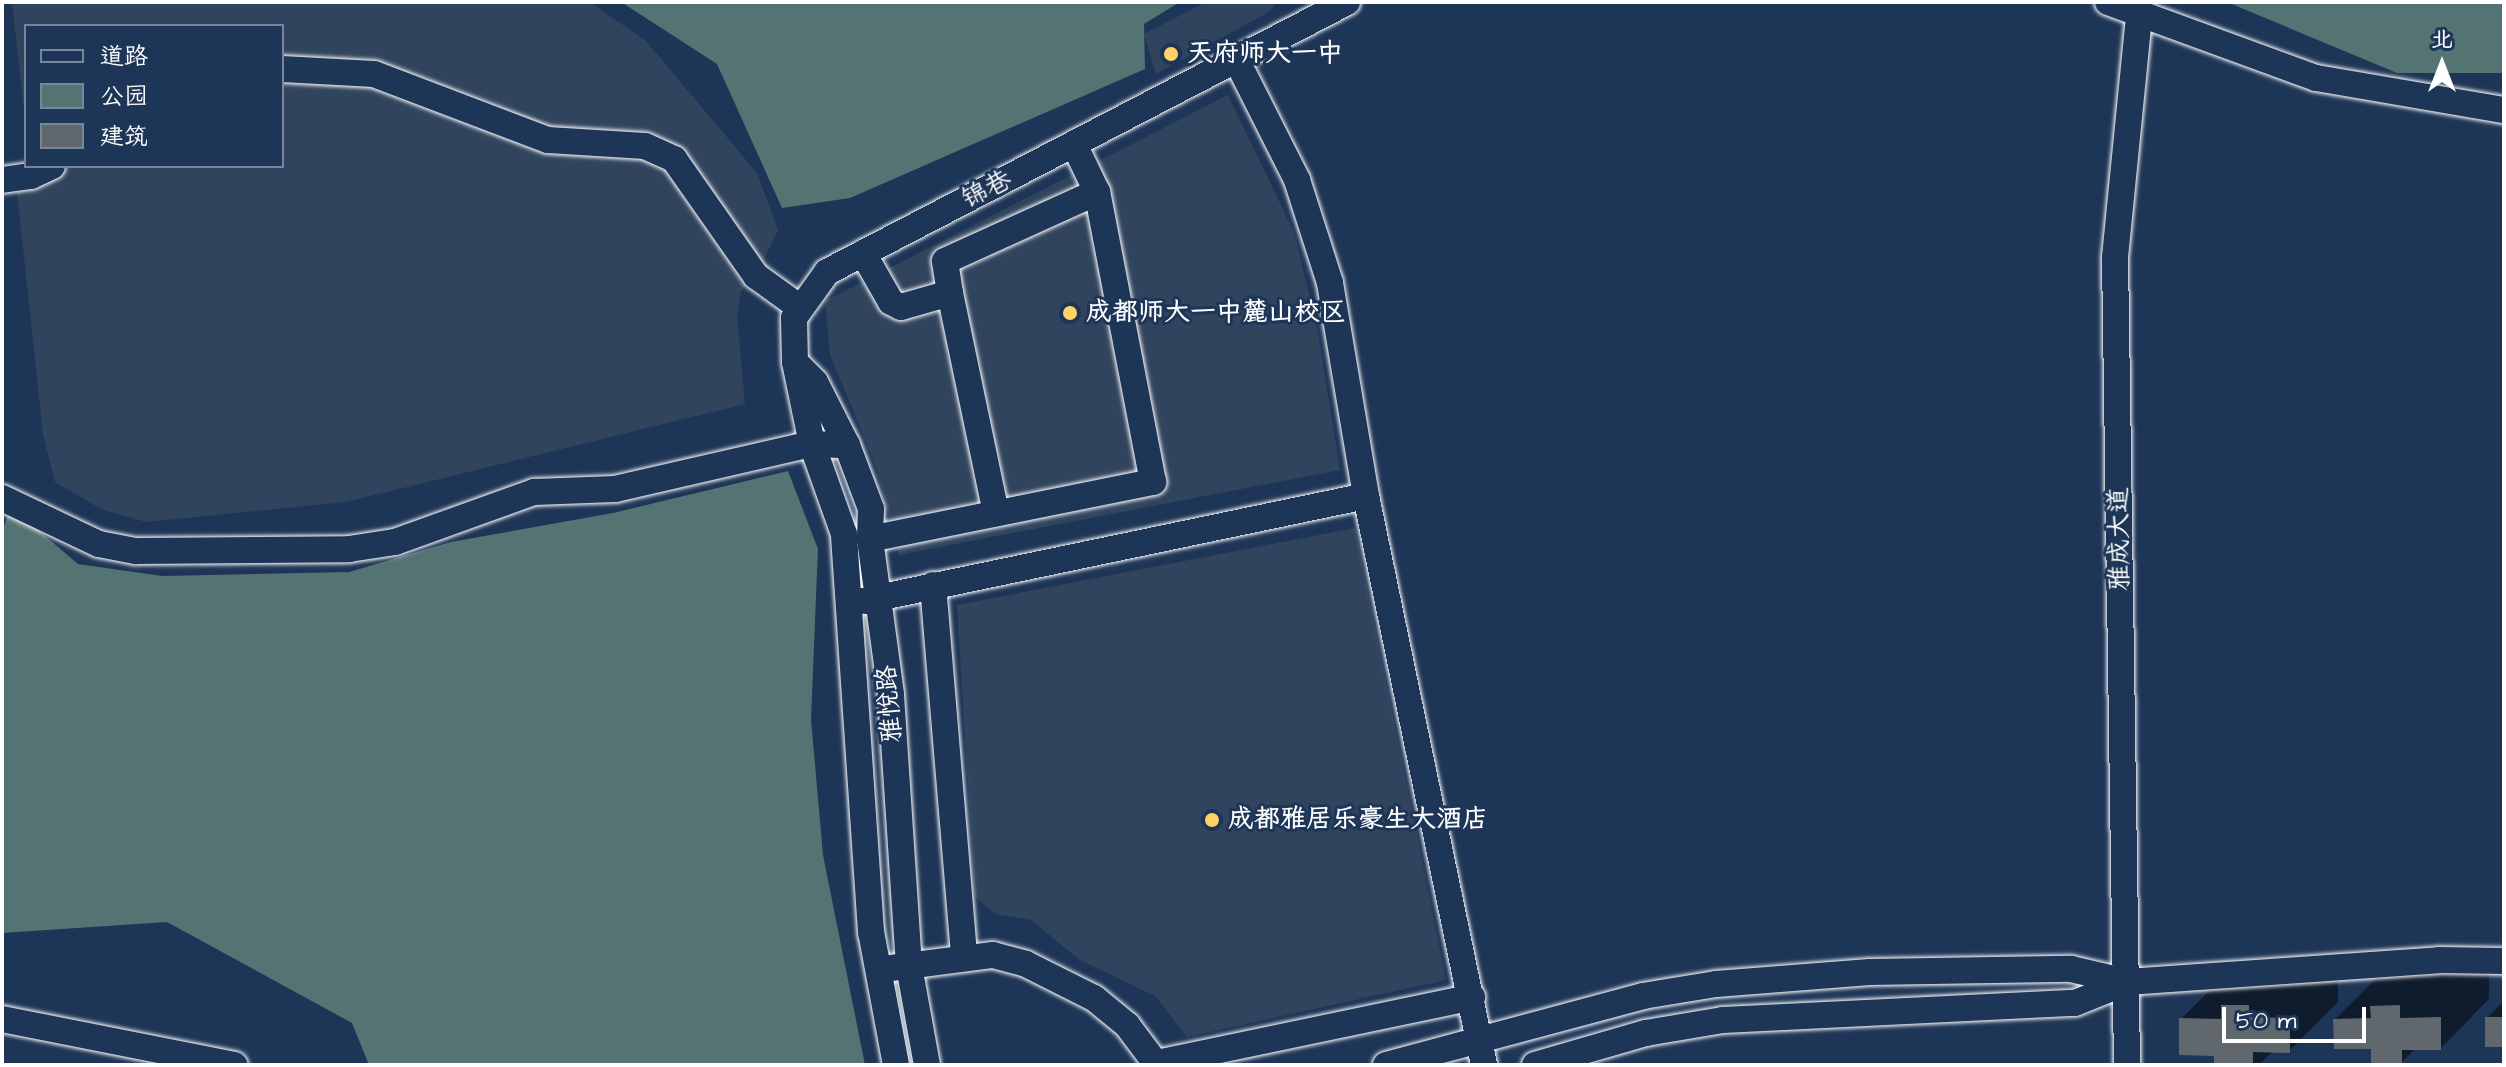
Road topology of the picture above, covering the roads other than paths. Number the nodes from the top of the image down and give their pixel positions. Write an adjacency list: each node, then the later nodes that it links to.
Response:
1 (1347, 2): 3 (street, 锦巷)
2 (2108, 2): 4 (street)
3 (1298, 13): 5 (street, 锦巷)
4 (2139, 15): 7 (street); 29 (street, 雅成大道)
5 (1236, 59): 8 (street, 锦巷); 18 (street)
6 (284, 69): 14 (street)
7 (2504, 110)
8 (1075, 146): 11 (street); 12 (street, 锦巷)
9 (48, 168): 10 (street)
10 (2, 180)
11 (1097, 192): 13 (street); 20 (street)
12 (863, 253): 13 (street); 14 (street, 锦巷)
13 (950, 293): 20 (street)
14 (799, 307): 15 (street)
15 (795, 362): 16 (street); 17 (street, 雅悦路)
16 (812, 444): 17 (street); 19 (street); 24 (street)
17 (847, 445): 21 (street, 雅悦路)
18 (1366, 496): 22 (street); 30 (street)
19 (2, 498)
20 (996, 513): 21 (street)
21 (870, 539): 23 (street, 雅悦路)
22 (933, 585): 23 (street); 25 (street)
23 (877, 596): 24 (street); 27 (street, 雅悦路)
24 (852, 605): 28 (street)
25 (964, 957): 27 (street); 33 (street)
26 (2504, 961): 29 (street)
27 (909, 966): 28 (street); 36 (street, 雅悦路)
28 (876, 971): 35 (street)
29 (2127, 982): 32 (street); 38 (street); 39 (street, 雅成大道)
30 (1472, 997): 32 (street); 33 (street)
31 (2, 1019): 34 (street)
32 (1482, 1054): 37 (street)
33 (1157, 1064)
34 (234, 1065)
35 (896, 1065)
36 (927, 1065)
37 (1386, 1065)
38 (1535, 1065)
39 (2127, 1065)

